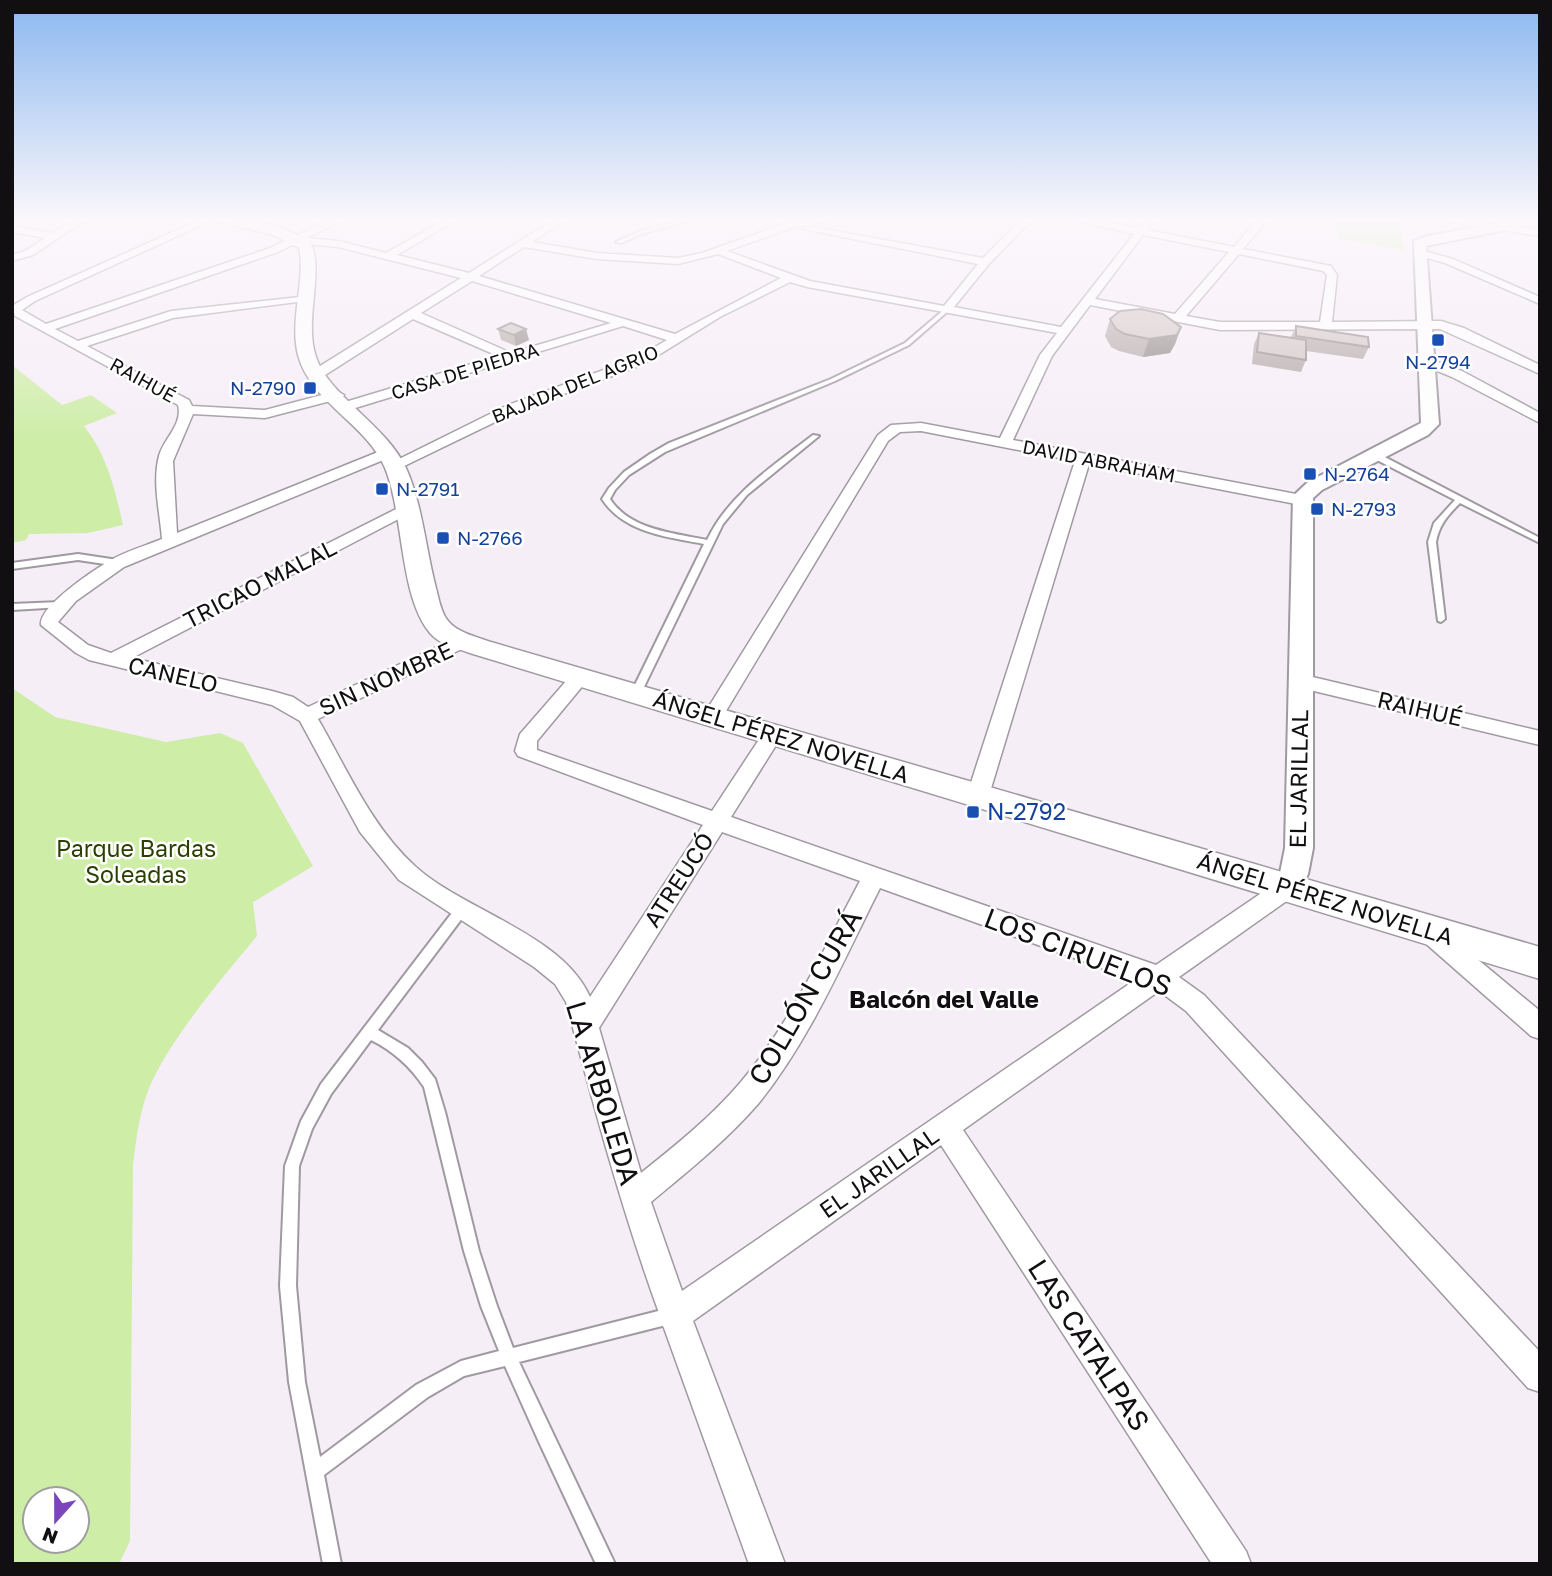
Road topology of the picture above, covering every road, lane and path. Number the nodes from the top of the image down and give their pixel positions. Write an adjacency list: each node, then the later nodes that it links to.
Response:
1 (48, 293): 23 (street, RAIHUÉ)
2 (150, 293): 23 (street)
3 (305, 293): 14 (main road, ÁNGEL PÉREZ NOVELLA)
4 (446, 293): 18 (street)
5 (522, 293): 20 (street)
6 (761, 293): 25 (street, BAJADA DEL AGRIO)
7 (850, 293): 17 (street)
8 (960, 293): 17 (street)
9 (1093, 293): 15 (street)
10 (1200, 293): 19 (street)
11 (1328, 293): 22 (street)
12 (1421, 293): 21 (street)
13 (1521, 293): 16 (street)
14 (305, 298): 26 (street); 30 (main road, ÁNGEL PÉREZ NOVELLA)
15 (1087, 301): 19 (street); 24 (street)
16 (1540, 301)
17 (946, 310): 24 (street); 44 (lane)
18 (412, 314): 27 (street); 30 (street)
19 (1178, 318): 22 (street)
20 (622, 323): 25 (street); 27 (street, CASA DE PIEDRA)
21 (1423, 324): 22 (street); 28 (street); 29 (street)
22 (1326, 325)
23 (46, 328): 26 (street, RAIHUÉ)
24 (1064, 331): 35 (street)
25 (678, 339): 38 (street, BAJADA DEL AGRIO)
26 (79, 345): 32 (street, RAIHUÉ)
27 (510, 357): 31 (street, CASA DE PIEDRA)
28 (1427, 362): 33 (street); 36 (street)
29 (1540, 370)
30 (317, 374): 31 (main road, ÁNGEL PÉREZ NOVELLA)
31 (342, 401): 32 (street, CASA DE PIEDRA); 38 (main road, ÁNGEL PÉREZ NOVELLA)
32 (187, 410): 42 (street, RAIHUÉ)
33 (1540, 419)
34 (815, 436): 44 (lane)
35 (1005, 443): 37 (street, DAVID ABRAHAM); 56 (street, DAVID ABRAHAM)
36 (1374, 455): 39 (street); 40 (lane)
37 (1083, 458): 39 (street, DAVID ABRAHAM); 59 (street)
38 (392, 459): 41 (main road, ÁNGEL PÉREZ NOVELLA); 42 (street, BAJADA DEL AGRIO)
39 (1301, 500): 53 (street, EL JARILLAL)
40 (1459, 500): 43 (lane); 49 (lane)
41 (409, 508): 50 (main road, ÁNGEL PÉREZ NOVELLA); 51 (street, TRICAO MALAL)
42 (170, 541): 45 (street, BAJADA DEL AGRIO)
43 (1540, 541)
44 (709, 543): 54 (lane)
45 (118, 563): 46 (lane); 48 (street, BAJADA DEL AGRIO)
46 (12, 566)
47 (12, 607): 48 (lane)
48 (55, 612): 51 (street, CANELO)
49 (1441, 619)
50 (464, 641): 52 (main road, ÁNGEL PÉREZ NOVELLA); 55 (street, SIN NOMBRE)
51 (111, 661): 55 (street, CANELO)
52 (581, 677): 54 (main road, ÁNGEL PÉREZ NOVELLA); 60 (street, LOS CIRUELOS)
53 (1300, 681): 58 (street, RAIHUÉ); 62 (street, EL JARILLAL)
54 (636, 694): 56 (main road, ÁNGEL PÉREZ NOVELLA)
55 (307, 716): 63 (street, LA ARBOLEDA)
56 (713, 716): 57 (main road, ÁNGEL PÉREZ NOVELLA)
57 (773, 734): 59 (main road, ÁNGEL PÉREZ NOVELLA); 60 (street, ATREUCÓ)
58 (1540, 738)
59 (978, 795): 62 (main road, ÁNGEL PÉREZ NOVELLA)
60 (716, 822): 61 (street, LOS CIRUELOS); 67 (street, ATREUCÓ)
61 (874, 877): 66 (street, LOS CIRUELOS); 71 (street, COLLÓN CURÁ)
62 (1287, 888): 64 (main road, ÁNGEL PÉREZ NOVELLA); 66 (street, EL JARILLAL)
63 (462, 909): 67 (street, LA ARBOLEDA); 69 (lane)
64 (1423, 927): 65 (main road, ÁNGEL PÉREZ NOVELLA); 68 (street)
65 (1540, 963)
66 (1161, 978): 70 (street, EL JARILLAL); 74 (street, LOS CIRUELOS)
67 (586, 1025): 71 (street, LA ARBOLEDA)
68 (1540, 1027)
69 (368, 1032): 73 (lane); 75 (lane)
70 (944, 1127): 72 (street, EL JARILLAL); 79 (street, LAS CATALPAS)
71 (635, 1196): 72 (street, LA ARBOLEDA)
72 (673, 1316): 73 (lane); 76 (street, LA ARBOLEDA)
73 (509, 1357): 75 (lane); 78 (lane)
74 (1540, 1376)
75 (314, 1472): 77 (lane)
76 (760, 1559)
77 (332, 1564)
78 (606, 1564)
79 (1233, 1564)

